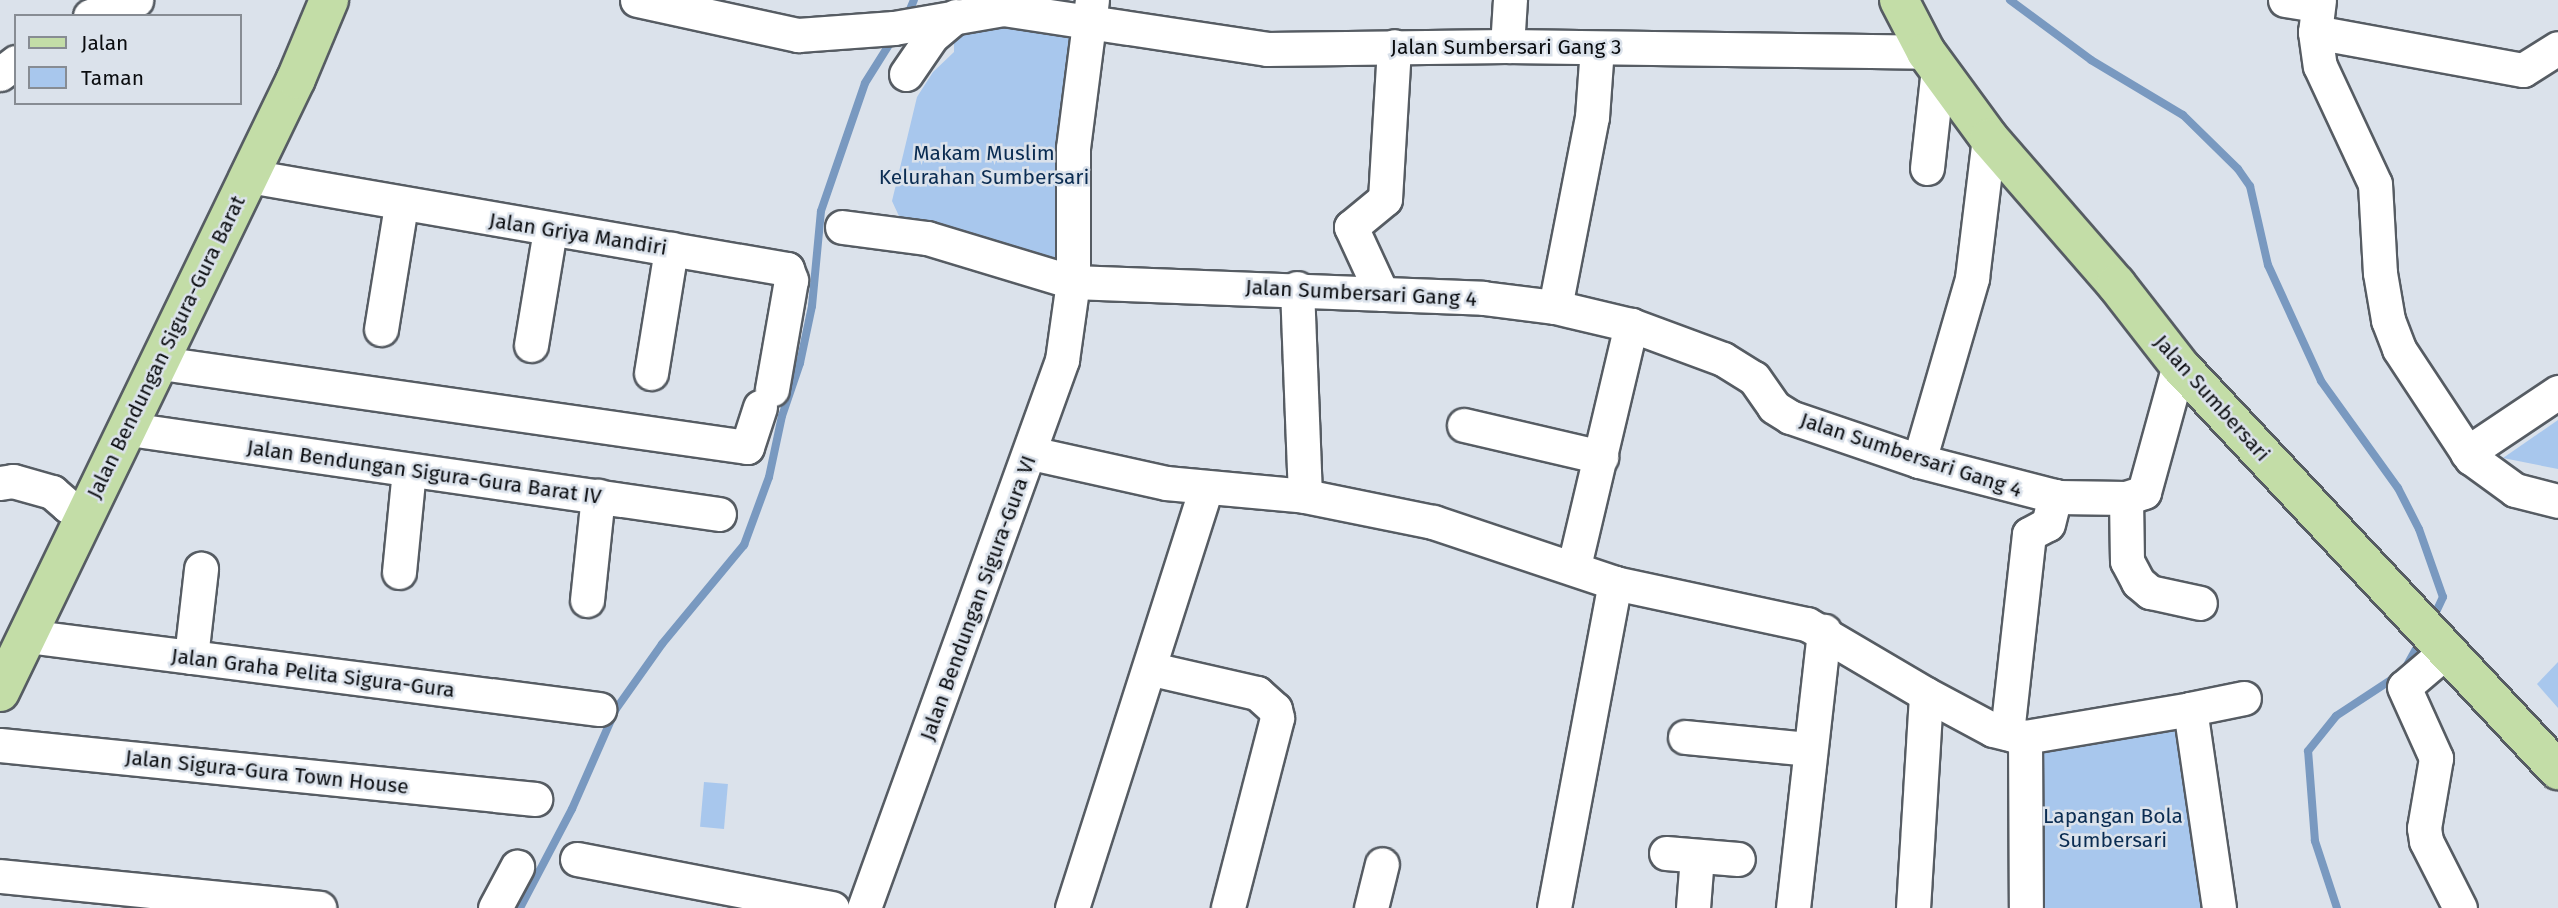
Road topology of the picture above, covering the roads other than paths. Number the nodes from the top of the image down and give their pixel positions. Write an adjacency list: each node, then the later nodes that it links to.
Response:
1 (135, 0): 9 (street)
2 (329, 0): 19 (main road, Jalan Bendungan Sigura-Gura Barat)
3 (637, 0): 10 (street, Jalan Sumbersari Gang 3)
4 (1510, 0): 12 (street)
5 (1899, 0): 15 (main road, Jalan Sumbersari)
6 (2285, 0): 7 (street)
7 (2317, 12): 14 (street); 38 (street)
8 (1090, 13): 10 (street, Jalan Sumbersari Gang 3); 11 (street, Jalan Sumbersari Gang 3); 24 (street, Jalan Bendungan Sigura-Gura VI)
9 (96, 14)
10 (959, 14): 16 (street)
11 (1394, 46): 12 (street, Jalan Sumbersari Gang 3); 26 (street)
12 (1507, 46): 13 (street, Jalan Sumbersari Gang 3)
13 (1597, 48): 15 (street, Jalan Sumbersari Gang 3); 27 (street)
14 (2558, 48)
15 (1932, 61): 17 (main road, Jalan Sumbersari); 18 (street)
16 (906, 74)
17 (1989, 138): 32 (main road, Jalan Sumbersari); 40 (street)
18 (1927, 168)
19 (249, 176): 20 (street, Jalan Griya Mandiri); 31 (main road, Jalan Bendungan Sigura-Gura Barat)
20 (401, 205): 22 (street, Jalan Griya Mandiri); 29 (street)
21 (842, 228): 24 (street, Jalan Sumbersari Gang 4)
22 (550, 230): 23 (street, Jalan Griya Mandiri); 30 (street)
23 (671, 249): 31 (street, Jalan Griya Mandiri); 33 (street)
24 (1073, 282): 25 (street, Jalan Sumbersari Gang 4); 37 (street, Jalan Bendungan Sigura-Gura VI)
25 (1297, 288): 26 (street, Jalan Sumbersari Gang 4); 45 (street)
26 (1382, 294): 27 (street, Jalan Sumbersari Gang 4)
27 (1555, 307): 28 (street, Jalan Sumbersari Gang 4)
28 (1631, 324): 39 (street); 40 (street, Jalan Sumbersari Gang 4)
29 (382, 330)
30 (531, 345)
31 (161, 363): 36 (main road, Jalan Bendungan Sigura-Gura Barat)
32 (2179, 365): 48 (street); 60 (main road, Jalan Sumbersari)
33 (651, 373)
34 (2558, 392): 38 (street)
35 (1464, 425): 39 (street)
36 (129, 429): 41 (street, Jalan Bendungan Sigura-Gura Barat IV); 50 (main road, Jalan Bendungan Sigura-Gura Barat)
37 (1031, 453): 43 (street); 82 (street, Jalan Bendungan Sigura-Gura VI)
38 (2467, 453): 49 (street)
39 (1601, 457): 52 (street)
40 (1919, 461): 46 (street, Jalan Sumbersari Gang 4)
41 (409, 470): 44 (street, Jalan Bendungan Sigura-Gura Barat IV); 54 (street)
42 (0, 483): 50 (street)
43 (1206, 488): 45 (street); 62 (street)
44 (598, 496): 51 (street, Jalan Bendungan Sigura-Gura Barat IV); 56 (street)
45 (1306, 496): 52 (street)
46 (2055, 496): 48 (street, Jalan Sumbersari Gang 4); 68 (street)
47 (0, 498): 50 (street)
48 (2126, 498): 57 (street)
49 (2558, 501)
50 (77, 509): 59 (main road, Jalan Bendungan Sigura-Gura Barat)
51 (719, 514)
52 (1574, 566): 55 (street)
53 (201, 569): 61 (street)
54 (399, 572)
55 (1615, 583): 58 (street); 86 (street)
56 (587, 600)
57 (2200, 603)
58 (1824, 631): 64 (street); 71 (street)
59 (27, 636): 61 (street, Jalan Graha Pelita Sigura-Gura); 63 (main road, Jalan Bendungan Sigura-Gura Barat)
60 (2432, 639): 72 (main road, Jalan Sumbersari); 92 (street)
61 (191, 657): 66 (street, Jalan Graha Pelita Sigura-Gura)
62 (1152, 669): 83 (street); 84 (street)
63 (0, 692)
64 (1926, 694): 68 (street); 89 (street)
65 (2244, 698): 67 (street)
66 (599, 709)
67 (2190, 709): 68 (street); 91 (street)
68 (2016, 735): 90 (street)
69 (1685, 737): 71 (street)
70 (0, 745): 73 (street, Jalan Sigura-Gura Town House)
71 (1809, 749): 88 (street)
72 (2558, 770)
73 (535, 799)
74 (577, 859): 81 (street)
75 (1738, 859): 87 (street)
76 (1382, 864): 85 (street)
77 (517, 867): 80 (street)
78 (0, 876): 79 (street)
79 (319, 908)
80 (495, 908)
81 (832, 908)
82 (864, 908)
83 (1072, 908)
84 (1228, 908)
85 (1371, 908)
86 (1554, 908)
87 (1693, 908)
88 (1793, 908)
89 (1913, 908)
90 (2026, 908)
91 (2219, 908)
92 (2460, 908)

